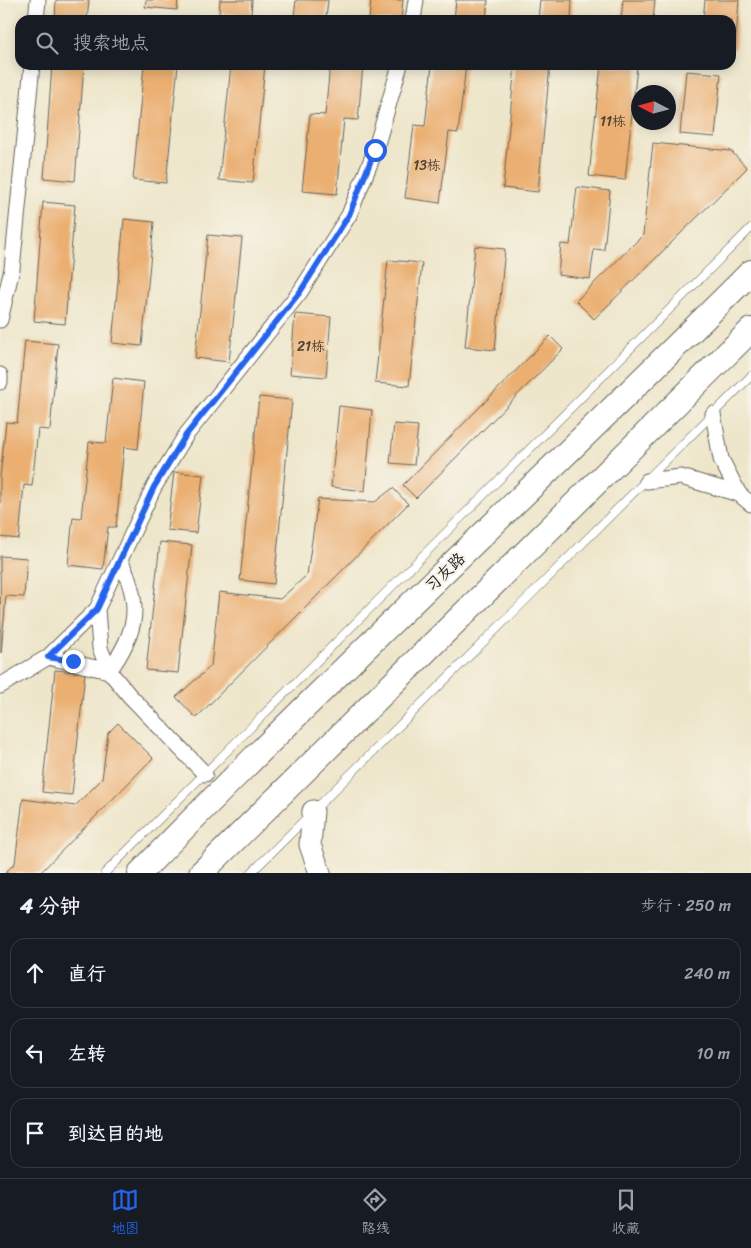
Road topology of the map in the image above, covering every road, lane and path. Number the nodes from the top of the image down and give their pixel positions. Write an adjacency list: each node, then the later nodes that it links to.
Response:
1 (38, 0): 3 (street)
2 (416, 0): 4 (street)
3 (36, 15)
4 (414, 15)
5 (32, 70): 9 (street)
6 (399, 70): 18 (street)
7 (751, 228): 23 (lane)
8 (751, 272): 26 (main road, 习友路)
9 (0, 320)
10 (751, 330): 27 (main road)
11 (0, 374): 13 (street)
12 (751, 376): 14 (lane)
13 (0, 382)
14 (713, 414): 15 (lane); 16 (street)
15 (647, 481): 16 (street); 24 (lane)
16 (739, 494): 17 (street)
17 (751, 504)
18 (120, 560): 19 (street); 21 (street)
19 (97, 609): 20 (street); 21 (street)
20 (48, 657): 21 (street); 22 (street)
21 (109, 671): 23 (street)
22 (0, 686)
23 (205, 774): 25 (lane)
24 (313, 811): 28 (lane); 29 (street)
25 (105, 873)
26 (140, 873)
27 (201, 873)
28 (251, 873)
29 (320, 873)

